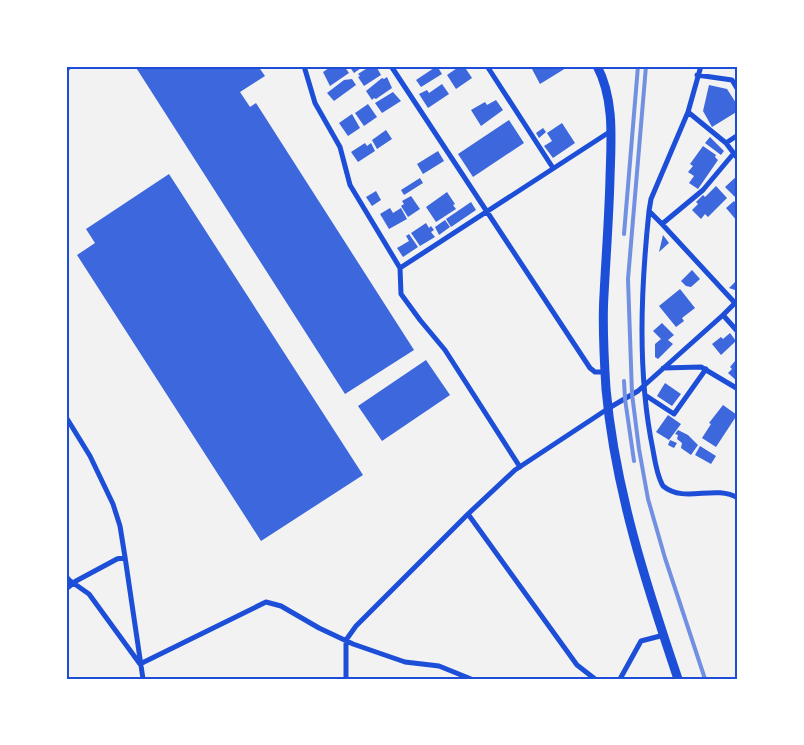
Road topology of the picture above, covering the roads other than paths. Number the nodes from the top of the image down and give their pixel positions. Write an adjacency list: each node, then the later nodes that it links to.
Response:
1 (304, 66): 18 (street)
2 (390, 66): 15 (street)
3 (486, 66): 14 (street)
4 (597, 66): 9 (street)
5 (701, 66): 6 (street)
6 (697, 75): 7 (street); 8 (street)
7 (738, 90)
8 (688, 112): 11 (street); 16 (street)
9 (611, 130): 14 (street); 24 (street)
10 (738, 135): 11 (street)
11 (726, 142): 12 (street)
12 (734, 153): 13 (street); 17 (street)
13 (738, 158)
14 (553, 168): 15 (street)
15 (486, 211): 18 (street); 24 (street)
16 (648, 211): 17 (street); 25 (street)
17 (662, 224): 19 (street)
18 (400, 268): 30 (street)
19 (736, 301): 20 (street)
20 (723, 316): 21 (street); 22 (street)
21 (738, 332)
22 (663, 368): 23 (street); 25 (street)
23 (706, 369): 26 (street); 27 (street)
24 (605, 372): 28 (street)
25 (644, 384): 27 (street); 28 (street)
26 (738, 389)
27 (645, 395): 31 (street)
28 (609, 408): 30 (street); 37 (street)
29 (66, 417): 33 (street)
30 (518, 468): 32 (street)
31 (738, 498)
32 (468, 514): 38 (street); 43 (street)
33 (125, 557): 35 (street); 39 (street)
34 (66, 576): 35 (street)
35 (74, 583): 36 (street); 39 (street)
36 (66, 589)
37 (664, 635): 44 (street); 45 (street)
38 (346, 640): 39 (street); 41 (street); 42 (street)
39 (140, 664): 40 (street)
40 (142, 679)
41 (346, 679)
42 (470, 679)
43 (595, 679)
44 (620, 679)
45 (678, 679)

